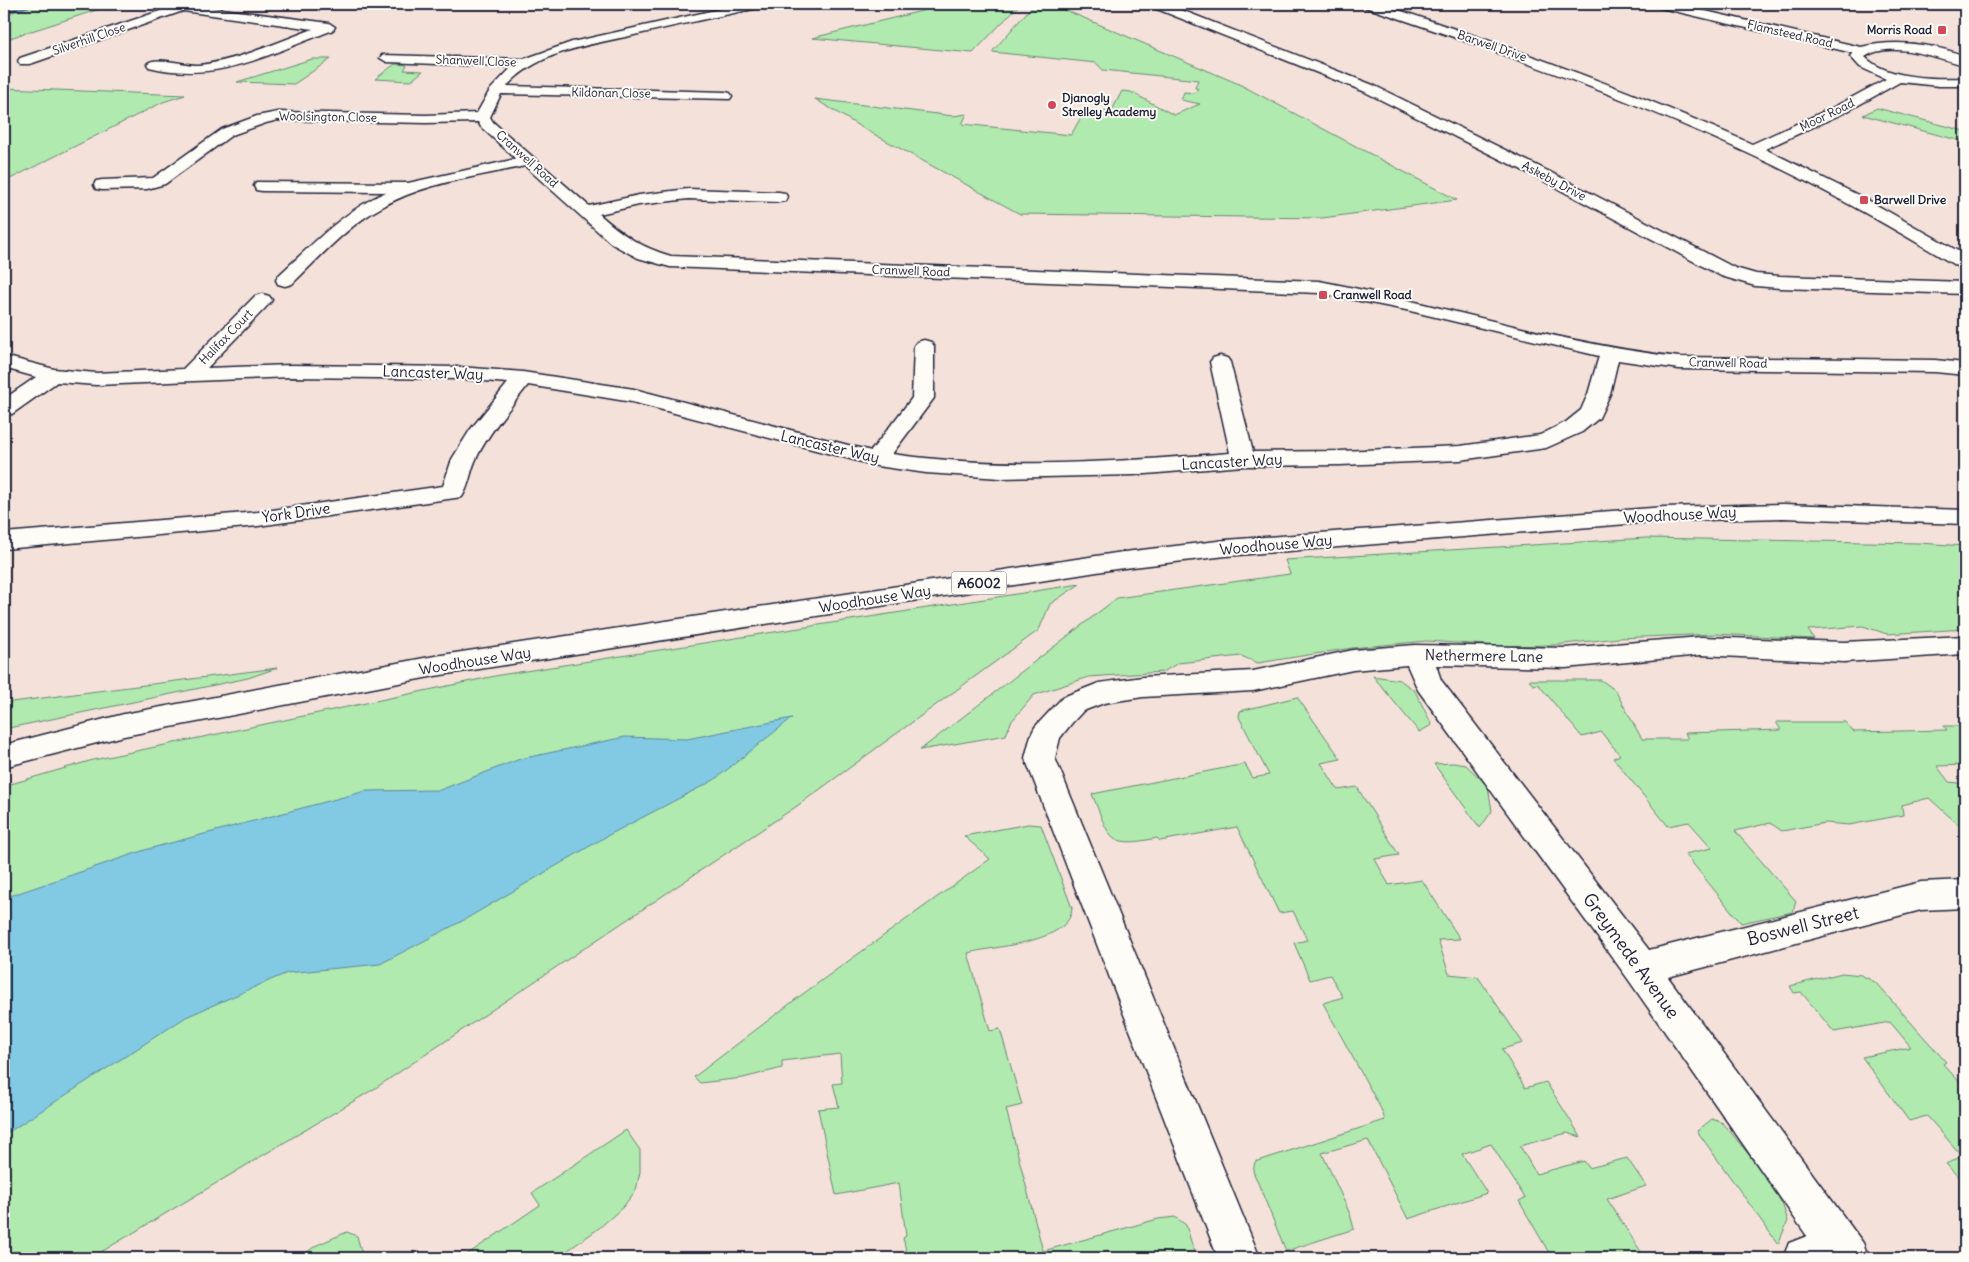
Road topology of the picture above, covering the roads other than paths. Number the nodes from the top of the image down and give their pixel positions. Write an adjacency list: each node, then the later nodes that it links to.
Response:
1 (159, 4): 7 (street, Silverhill Close)
2 (758, 4): 20 (street, Cranwell Road)
3 (1156, 4): 37 (street, Askeby Drive)
4 (1369, 4): 28 (street, Barwell Drive)
5 (1661, 4): 9 (street, Flamsteed Road)
6 (1709, 4): 9 (street)
7 (183, 7): 10 (street, Silverhill Close); 17 (street, Silverhill Close)
8 (292, 10): 10 (street)
9 (1699, 12): 12 (street, Flamsteed Road)
10 (268, 18): 14 (street, Silverhill Close)
11 (1958, 42): 13 (street)
12 (1861, 51): 13 (street); 23 (street)
13 (1936, 52): 19 (street)
14 (256, 56): 15 (street); 21 (street)
15 (291, 58)
16 (387, 58): 18 (street, Shanwell Close)
17 (25, 60)
18 (425, 60): 20 (street, Shanwell Close); 22 (street, Shanwell Close)
19 (1965, 61)
20 (527, 63): 25 (street, Cranwell Road)
21 (154, 64)
22 (413, 69)
23 (1899, 77): 24 (street); 28 (street, Moor Road)
24 (1965, 82)
25 (497, 90): 26 (street, Kildonan Close); 27 (street, Cranwell Road)
26 (725, 96)
27 (483, 117): 29 (street, Cranwell Road); 30 (street, Woolsington Close)
28 (1753, 149): 35 (street, Barwell Drive)
29 (528, 161): 32 (street); 34 (street, Cranwell Road)
30 (102, 185)
31 (262, 186): 32 (street)
32 (413, 187): 36 (street)
33 (779, 197): 34 (street)
34 (585, 212): 40 (street, Cranwell Road)
35 (1965, 263)
36 (285, 280)
37 (1965, 288)
38 (262, 300): 45 (street, Halifax Court)
39 (924, 346): 48 (street)
40 (1610, 354): 43 (street, Cranwell Road); 49 (street, Lancaster Way)
41 (4, 362): 44 (street, Lancaster Way)
42 (1220, 362): 49 (street)
43 (1965, 369)
44 (53, 375): 45 (street, Lancaster Way); 47 (street)
45 (189, 375): 46 (street, Lancaster Way)
46 (523, 378): 48 (street, Lancaster Way); 51 (street, York Drive)
47 (4, 409)
48 (877, 459): 49 (street, Lancaster Way)
49 (1243, 459)
50 (1965, 517): 54 (street, Woodhouse Way / A6002)
51 (4, 541)
52 (1965, 645): 53 (street, Nethermere Lane)
53 (1415, 655): 56 (street, Greymede Avenue); 58 (street, Nethermere Lane)
54 (4, 756)
55 (1965, 894): 56 (street, Boswell Street)
56 (1641, 968): 57 (street, Greymede Avenue)
57 (1846, 1256): 59 (street)
58 (1239, 1258)
59 (1804, 1258)

